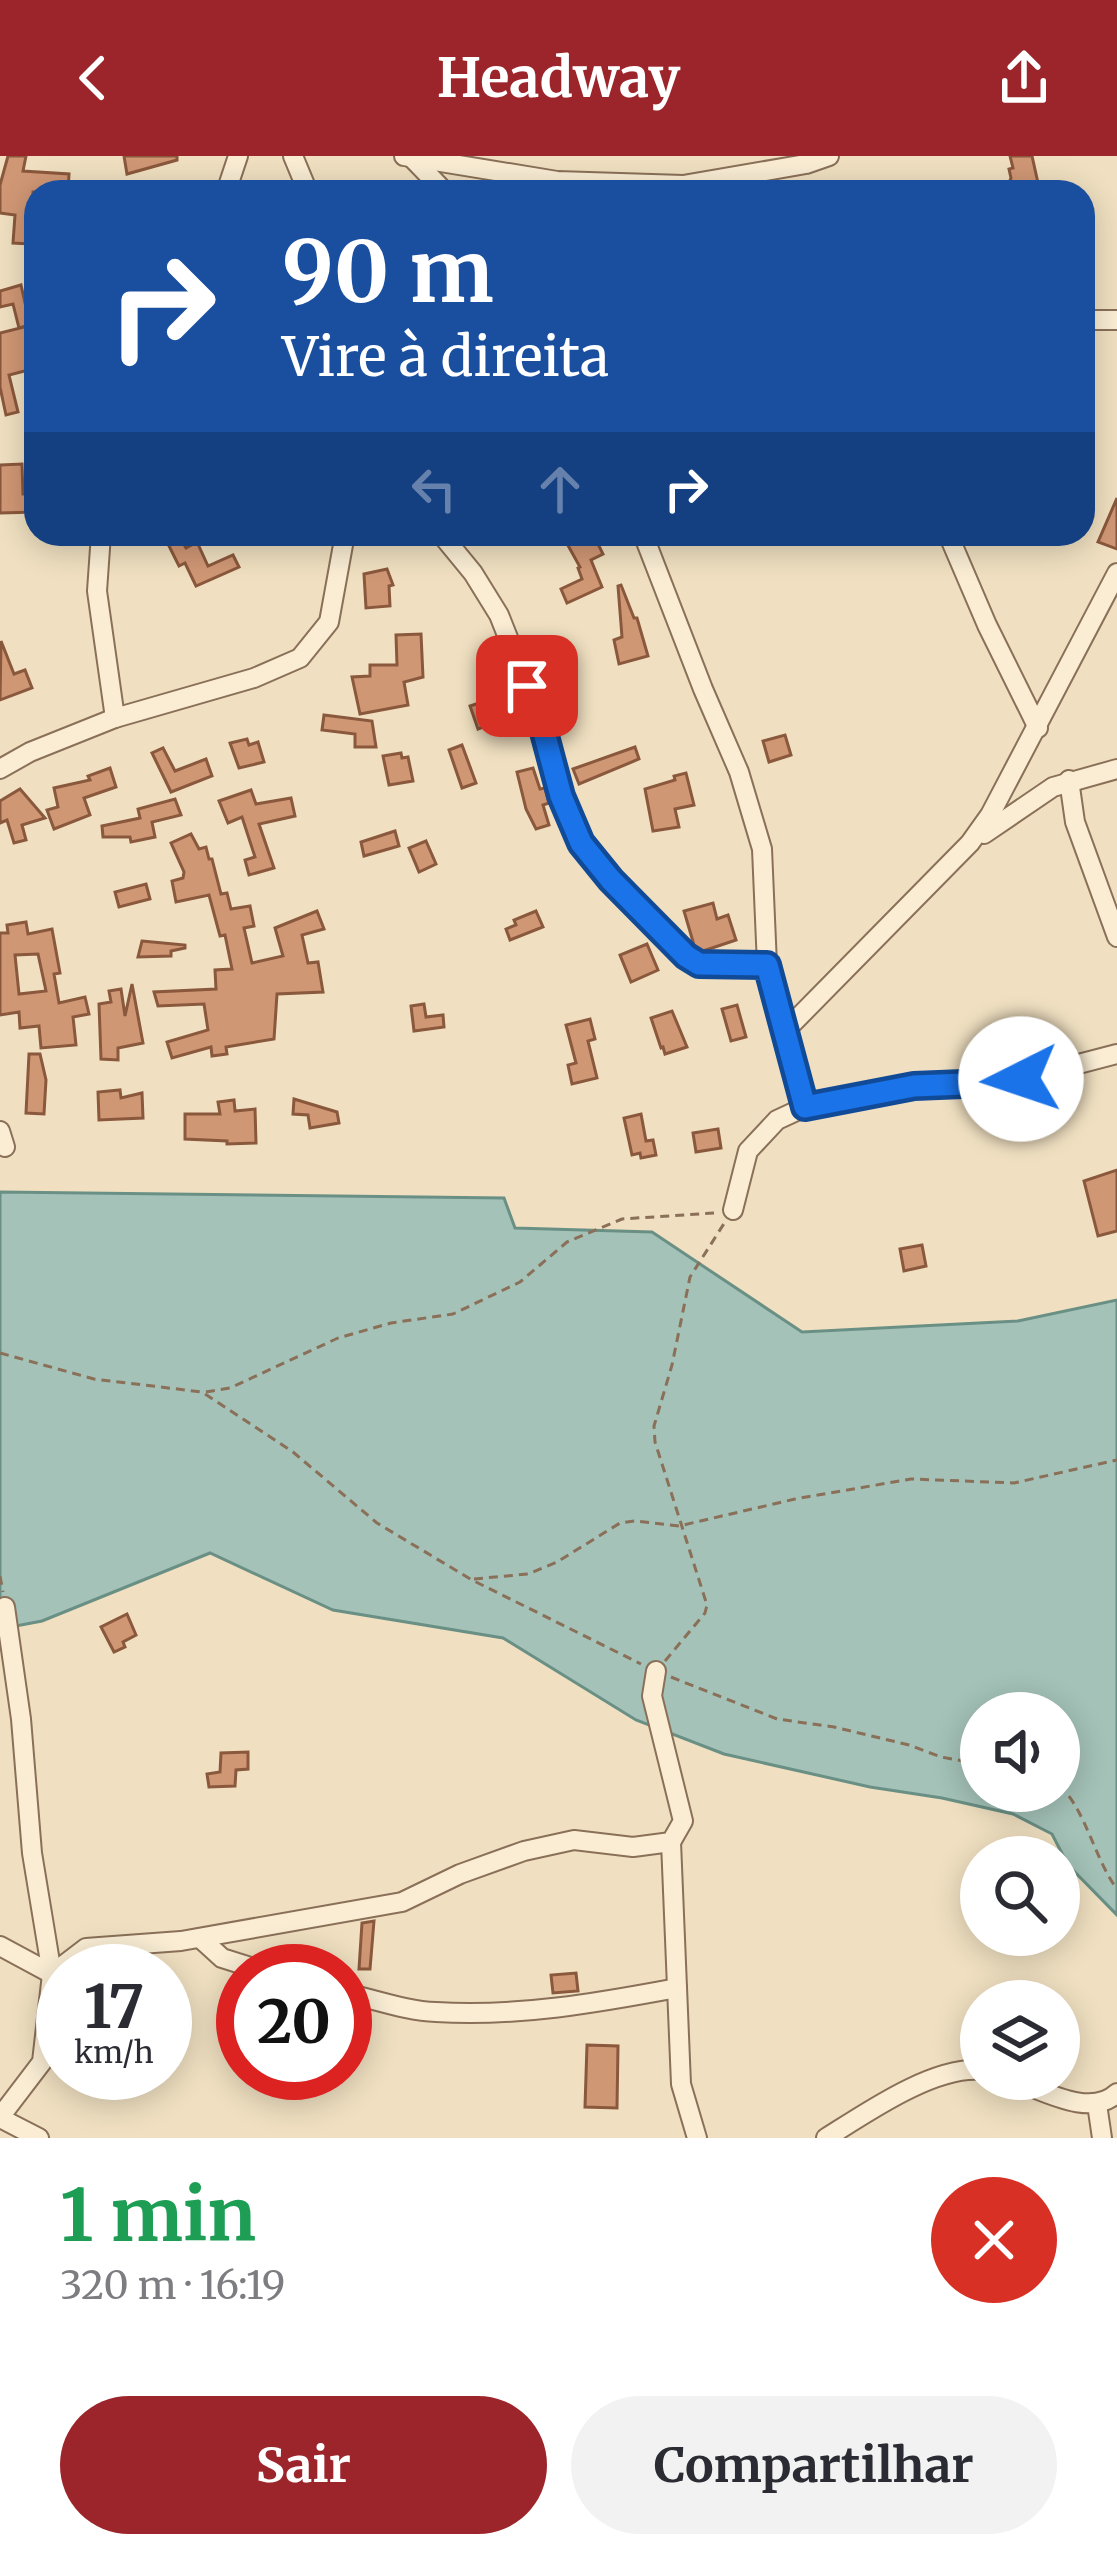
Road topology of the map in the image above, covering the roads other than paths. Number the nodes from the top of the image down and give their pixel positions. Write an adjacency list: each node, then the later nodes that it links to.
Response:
1 (830, 156): 5 (street)
2 (407, 157): 3 (street); 4 (street)
3 (432, 180)
4 (550, 180)
5 (712, 180)
6 (100, 546): 12 (street)
7 (343, 546): 12 (street)
8 (451, 546): 19 (street)
9 (648, 546): 19 (street)
10 (953, 546): 13 (street)
11 (1117, 573): 13 (street)
12 (115, 718): 14 (street)
13 (1038, 728): 17 (street)
14 (0, 769)
15 (1117, 769): 16 (street)
16 (1069, 780): 17 (street); 18 (street)
17 (970, 843): 20 (street)
18 (1117, 937)
19 (767, 965): 20 (street)
20 (784, 1032): 22 (street)
21 (1117, 1054): 22 (street)
22 (805, 1107): 23 (street)
23 (733, 1210)
24 (5, 1607): 28 (street)
25 (656, 1671): 26 (street)
26 (671, 1842): 27 (street); 33 (street)
27 (200, 1938): 29 (street); 31 (street)
28 (47, 1944)
29 (132, 1944)
30 (0, 1946): 32 (street)
31 (216, 1953)
32 (36, 1965)
33 (677, 1988): 34 (street); 42 (street)
34 (372, 1999)
35 (36, 2070): 40 (street)
36 (960, 2072): 43 (street)
37 (1117, 2093): 39 (street)
38 (1067, 2100): 39 (street)
39 (1097, 2104): 44 (street)
40 (0, 2118): 41 (street)
41 (39, 2138)
42 (698, 2138)
43 (826, 2138)
44 (1102, 2138)

